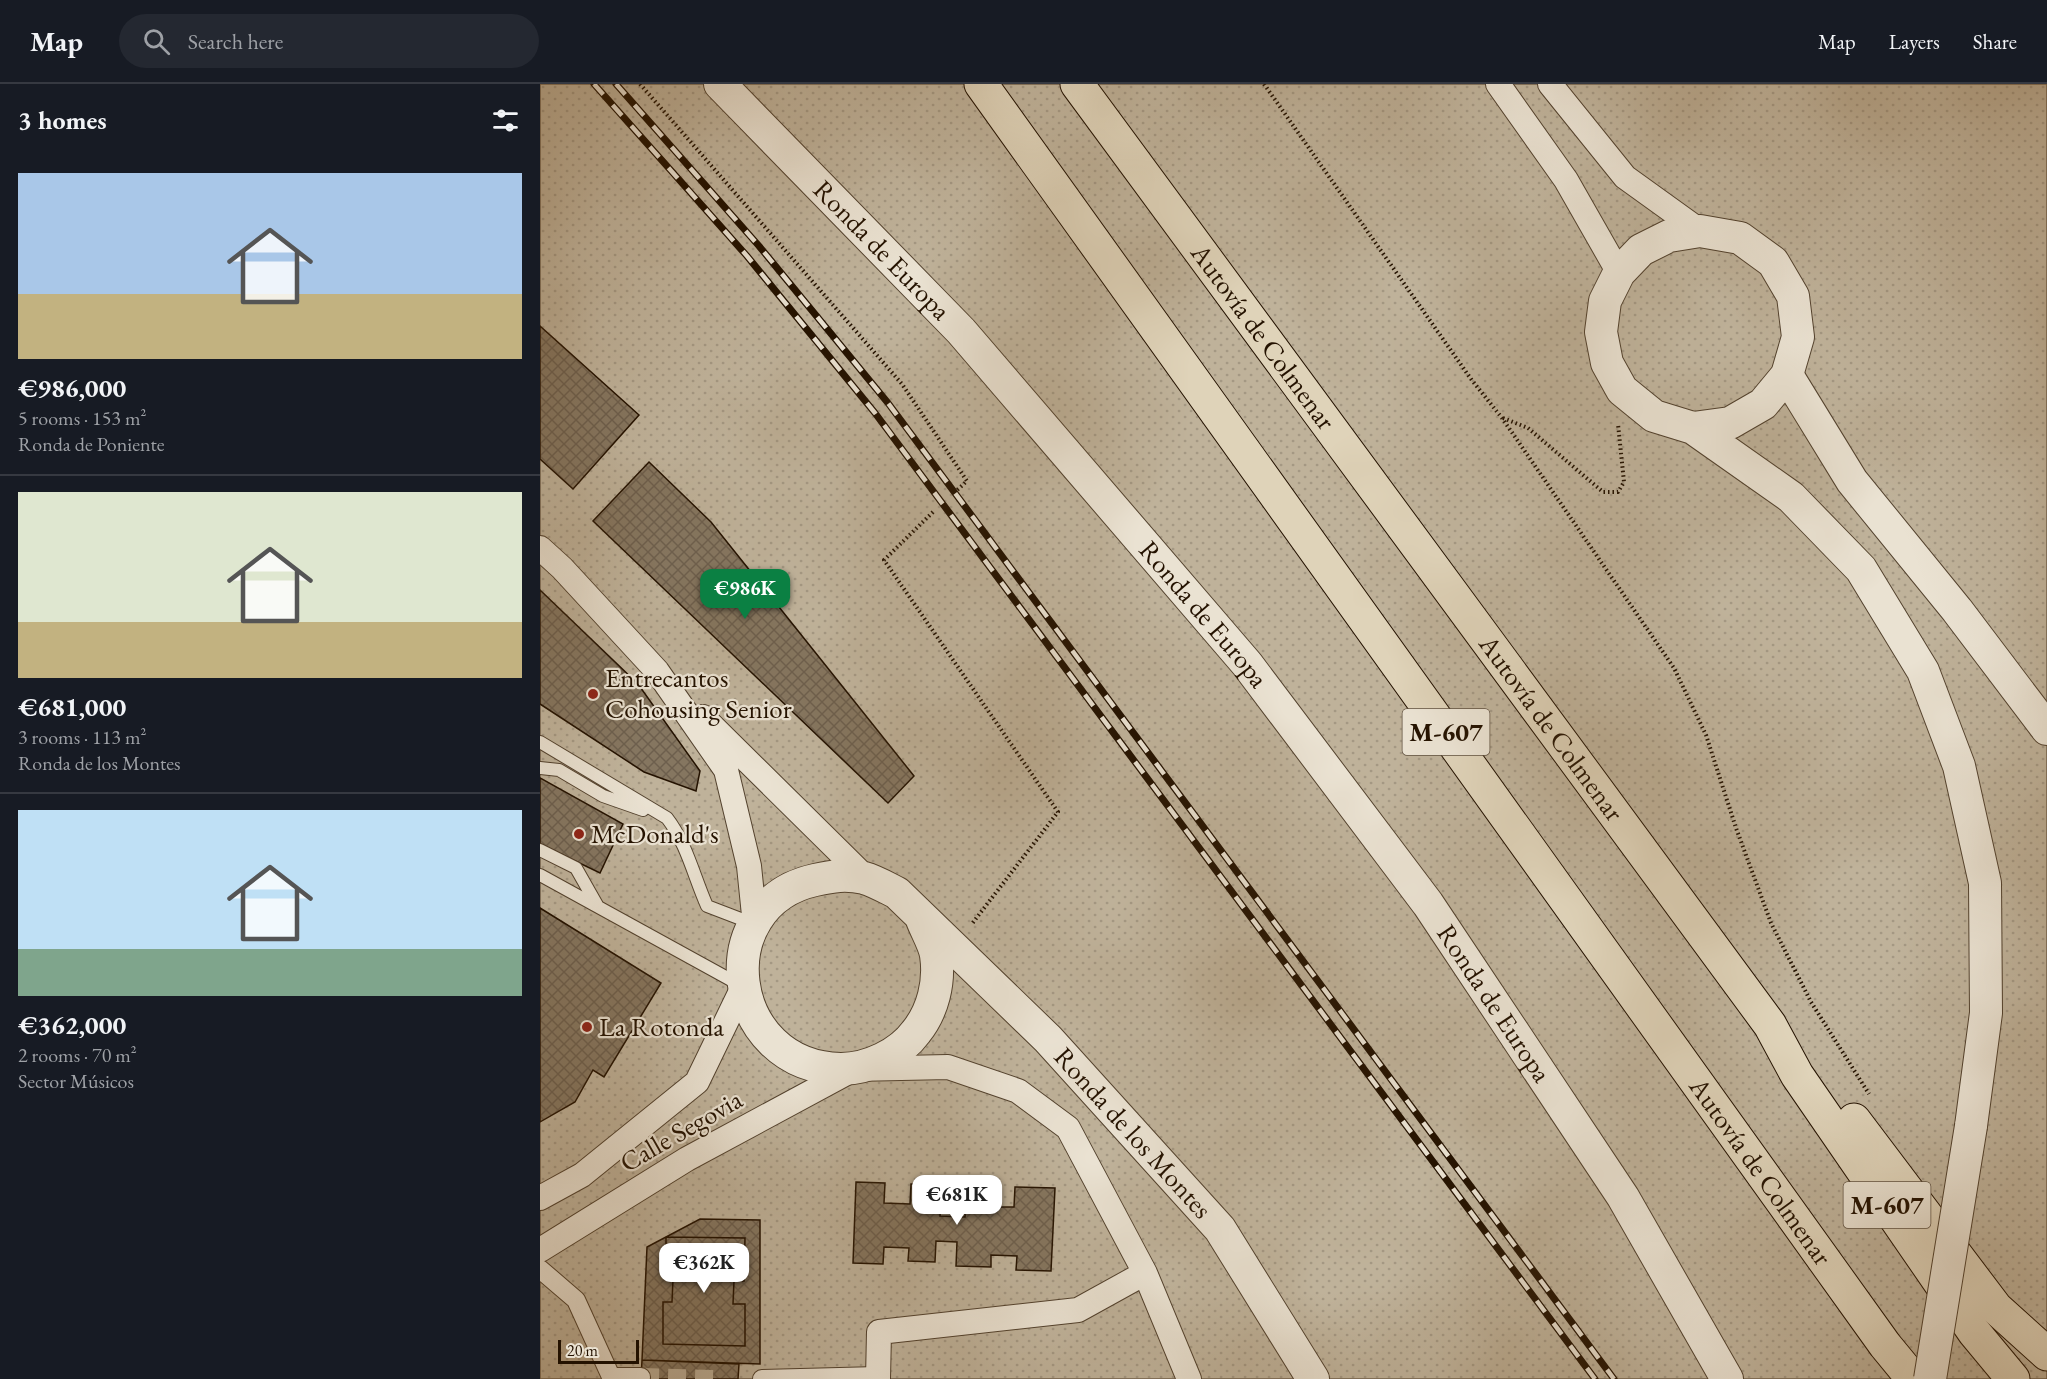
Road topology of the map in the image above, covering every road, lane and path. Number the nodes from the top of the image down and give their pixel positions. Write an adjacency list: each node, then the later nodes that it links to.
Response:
1 (640, 84): 14 (path)
2 (720, 84): 44 (street, Ronda de Europa)
3 (981, 84): 45 (highway, Autovía de Colmenar / M-607)
4 (1077, 84): 30 (highway, Autovía de Colmenar / M-607)
5 (1264, 84): 12 (path)
6 (1498, 84): 9 (street)
7 (1550, 84): 8 (street)
8 (1700, 231): 9 (street); 10 (street)
9 (1619, 273): 11 (street)
10 (1787, 375): 13 (street); 18 (street)
11 (1622, 390): 12 (path); 13 (street)
12 (1502, 418): 32 (path)
13 (1693, 428): 46 (street, bridge)
14 (957, 490)
15 (933, 512): 28 (path)
16 (540, 548): 17 (street)
17 (657, 671): 24 (street); 27 (street)
18 (2046, 731)
19 (540, 742): 21 (lane)
20 (540, 768): 21 (lane)
21 (666, 819): 27 (lane)
22 (540, 850): 25 (lane)
23 (540, 875): 25 (lane)
24 (867, 879): 26 (street); 27 (street)
25 (597, 905): 29 (lane)
26 (921, 917): 31 (street); 43 (street, Ronda de los Montes)
27 (755, 925): 29 (street)
28 (965, 933)
29 (743, 987): 31 (street); 33 (street, Calle Segovia)
30 (1770, 1025): 37 (highway); 47 (highway, Autovía de Colmenar / M-607)
31 (854, 1069): 34 (street, Calle Segovia); 36 (street, Ronda de los Montes)
32 (1870, 1097)
33 (540, 1198)
34 (540, 1250)
35 (540, 1269): 39 (street)
36 (1145, 1273): 40 (street); 42 (street, Ronda de los Montes)
37 (2047, 1354)
38 (641, 1377): 39 (street)
39 (612, 1378)
40 (878, 1378): 41 (street)
41 (762, 1379)
42 (1189, 1379)
43 (1313, 1379)
44 (1726, 1379)
45 (1913, 1379)
46 (1930, 1379)
47 (2013, 1379)

